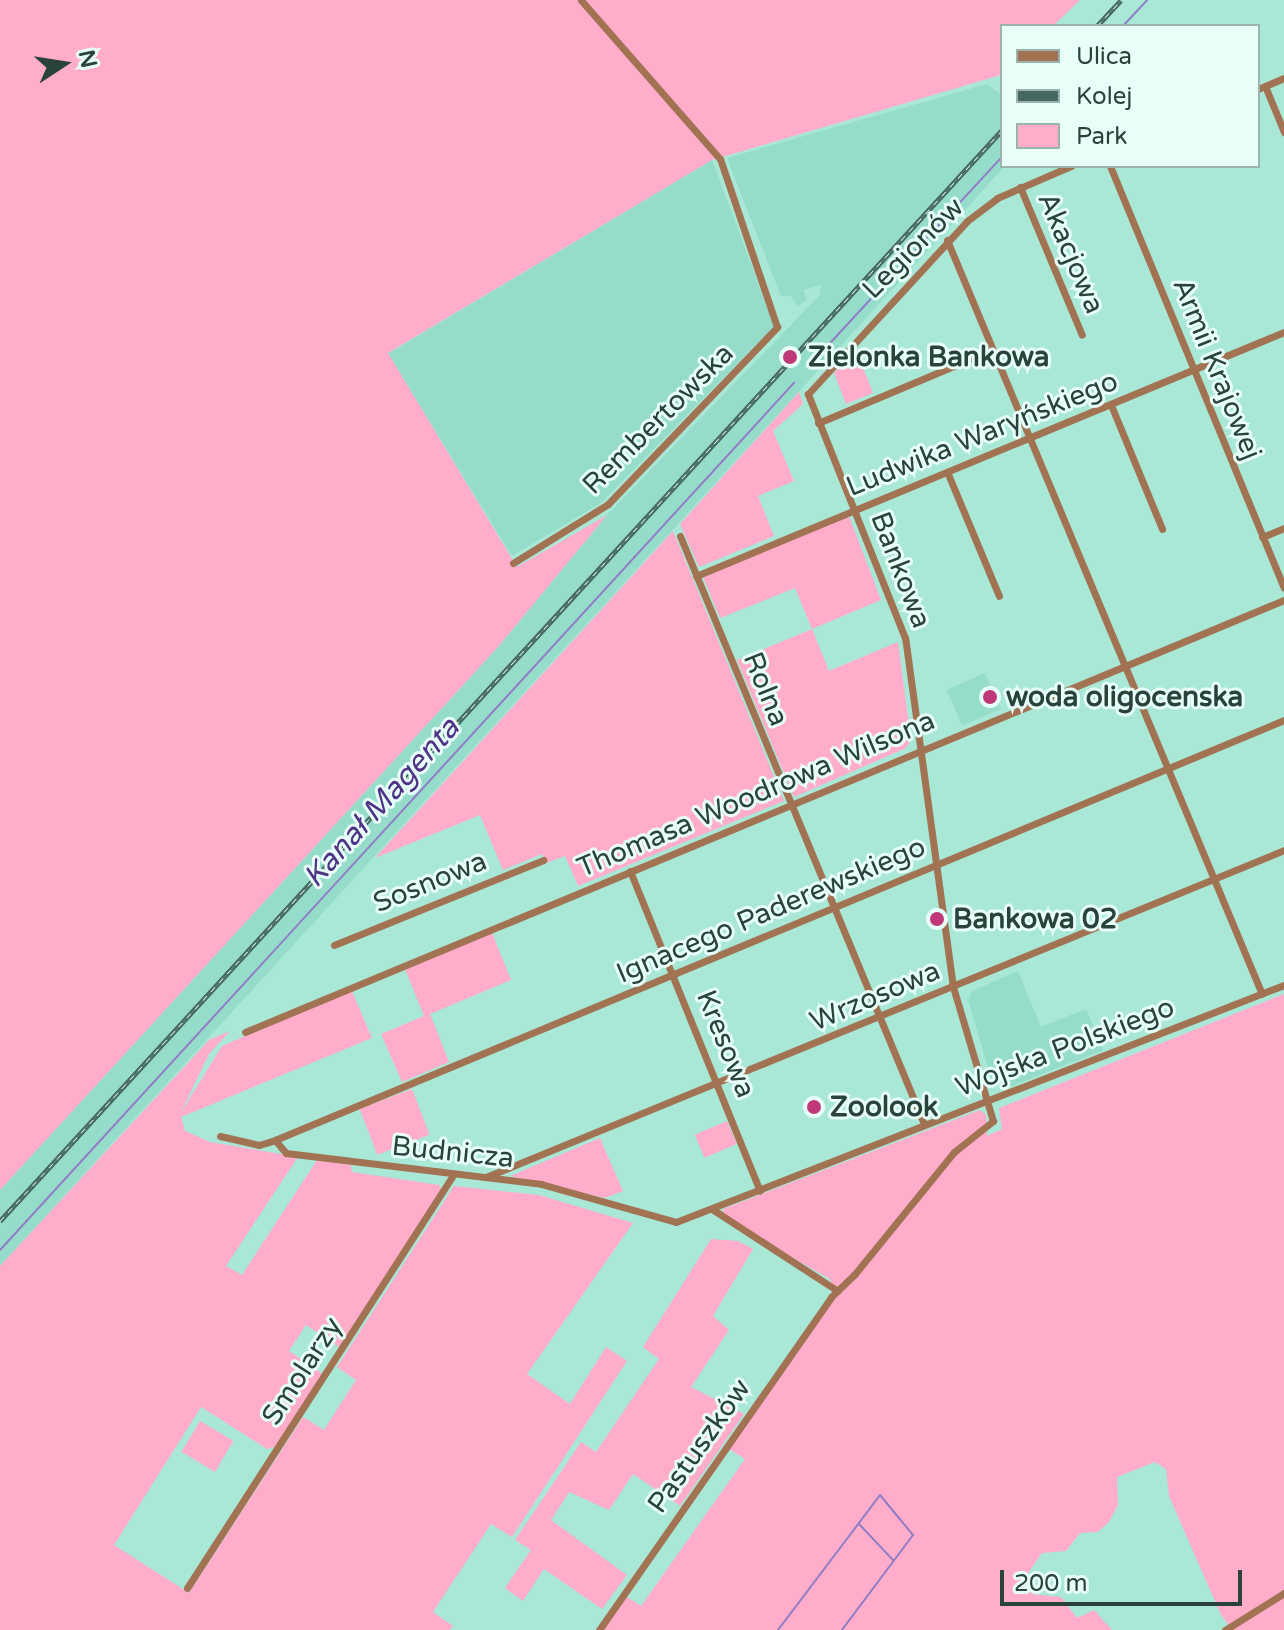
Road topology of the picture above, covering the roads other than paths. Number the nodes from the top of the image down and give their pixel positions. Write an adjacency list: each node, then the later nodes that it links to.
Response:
1 (581, 0): 23 (street, Rembertowska)
2 (1284, 78): 3 (street)
3 (1262, 87): 4 (street)
4 (1284, 132)
5 (1066, 168): 7 (street, Legionów)
6 (1111, 168): 12 (street, Armii Krajowej)
7 (1020, 187): 8 (street, Legionów); 10 (street, Akacjowa)
8 (947, 240): 11 (street); 13 (street, Legionów)
9 (1284, 332): 12 (street, Ludwika Waryńskiego)
10 (1082, 335)
11 (992, 350): 15 (street); 16 (street)
12 (1194, 370): 14 (street, Ludwika Waryńskiego); 22 (street, Armii Krajowej)
13 (808, 391): 15 (street, Bankowa)
14 (1111, 405): 16 (street, Ludwika Waryńskiego); 20 (street)
15 (818, 423): 18 (street, Bankowa)
16 (1030, 439): 17 (street, Ludwika Waryńskiego); 28 (street)
17 (948, 474): 18 (street, Ludwika Waryńskiego); 26 (street)
18 (855, 512): 24 (street, Ludwika Waryńskiego); 30 (street, Bankowa)
19 (1284, 528): 22 (street)
20 (1162, 529)
21 (680, 536): 24 (street, Rolna)
22 (1262, 537): 25 (street, Armii Krajowej)
23 (513, 563)
24 (696, 576): 32 (street, Rolna)
25 (1284, 588)
26 (999, 596)
27 (1284, 600): 28 (street, Thomasa Woodrowa Wilsona)
28 (1122, 666): 30 (street, Thomasa Woodrowa Wilsona); 31 (street)
29 (1284, 720): 31 (street, Ignacego Paderewskiego)
30 (919, 750): 32 (street, Thomasa Woodrowa Wilsona); 35 (street, Bankowa)
31 (1165, 769): 35 (street, Ignacego Paderewskiego); 37 (street)
32 (791, 804): 36 (street, Thomasa Woodrowa Wilsona); 38 (street, Rolna)
33 (1284, 850): 37 (street, Wrzosowa)
34 (543, 860): 39 (street, Sosnowa)
35 (934, 865): 38 (street, Ignacego Paderewskiego); 42 (street, Bankowa)
36 (630, 871): 40 (street, Kresowa); 45 (street, Thomasa Woodrowa Wilsona)
37 (1213, 880): 42 (street, Wrzosowa); 43 (street)
38 (832, 909): 40 (street, Ignacego Paderewskiego); 44 (street, Rolna)
39 (334, 945)
40 (673, 974): 46 (street, Kresowa); 50 (street, Ignacego Paderewskiego)
41 (1284, 985): 43 (street, Wojska Polskiego)
42 (953, 987): 44 (street, Wrzosowa); 47 (street, Bankowa)
43 (1262, 994): 47 (street, Wojska Polskiego)
44 (877, 1017): 46 (street, Wrzosowa); 48 (street, Rolna)
45 (245, 1032)
46 (717, 1083): 52 (street, Wrzosowa); 53 (street, Kresowa)
47 (990, 1102): 48 (street, Wojska Polskiego); 56 (street, Pastuszków)
48 (924, 1124): 53 (street, Wojska Polskiego)
49 (220, 1136): 50 (street, Budnicza)
50 (275, 1140): 51 (street, Budnicza)
51 (452, 1177): 52 (street, Budnicza); 57 (street, Smolarzy)
52 (481, 1179): 55 (street, Budnicza)
53 (760, 1191): 54 (street, Wojska Polskiego)
54 (712, 1209): 55 (street, Wojska Polskiego); 56 (street)
55 (683, 1220)
56 (838, 1291): 59 (street, Pastuszków)
57 (187, 1588)
58 (1284, 1593): 60 (street)
59 (599, 1630)
60 (1225, 1630)

